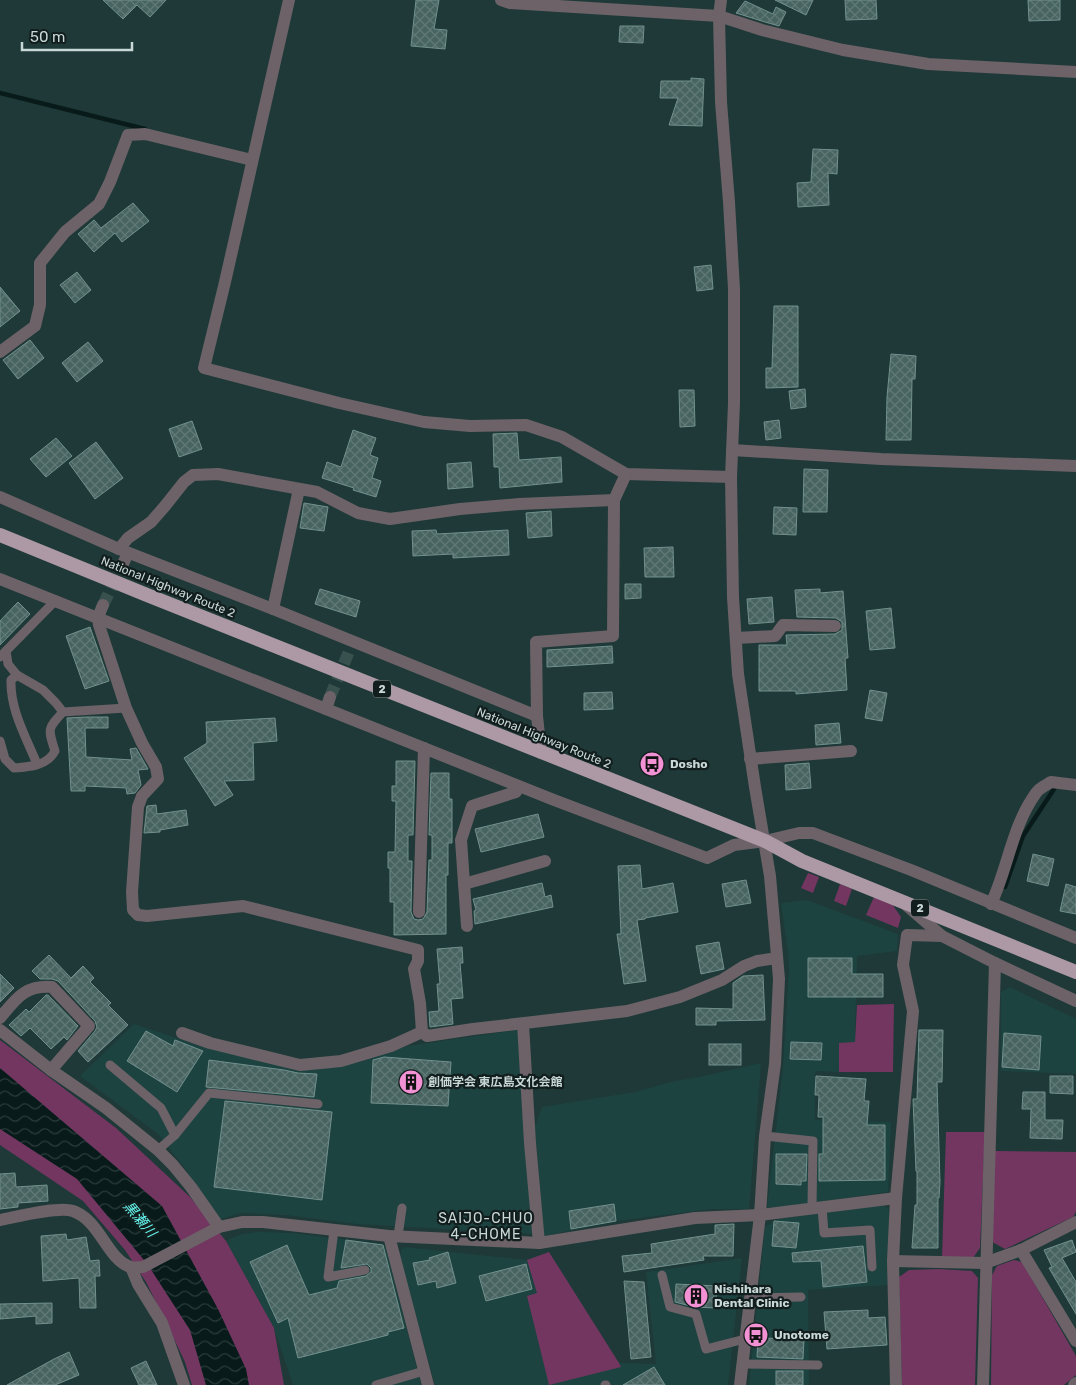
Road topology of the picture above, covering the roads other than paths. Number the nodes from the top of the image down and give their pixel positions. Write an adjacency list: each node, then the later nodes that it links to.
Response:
1 (289, 0): 6 (street)
2 (501, 0): 4 (street)
3 (721, 0): 4 (street)
4 (719, 16): 5 (street); 8 (street)
5 (1076, 72)
6 (252, 160): 7 (street); 10 (street)
7 (0, 352)
8 (732, 450): 9 (street); 11 (street)
9 (1076, 466)
10 (626, 474): 11 (street); 14 (street)
11 (731, 477): 23 (street)
12 (299, 489): 14 (street); 16 (street); 20 (street)
13 (0, 496): 16 (street)
14 (614, 500): 28 (street)
15 (0, 535): 32 (highway, National Highway Route 2 / 2)
16 (124, 551): 17 (street); 20 (street)
17 (122, 566)
18 (0, 579): 19 (street)
19 (56, 600): 21 (street); 24 (lane)
20 (273, 609): 28 (street)
21 (101, 611): 26 (street); 30 (street)
22 (835, 626): 23 (street)
23 (736, 638): 33 (street)
24 (3, 654): 25 (lane)
25 (18, 675): 27 (lane); 34 (lane)
26 (126, 708): 27 (lane); 53 (street)
27 (63, 712): 34 (lane)
28 (536, 716): 32 (street)
29 (0, 741): 34 (lane)
30 (424, 748): 37 (street); 42 (street)
31 (851, 751): 33 (street)
32 (541, 753): 37 (highway, National Highway Route 2 / 2)
33 (750, 758): 37 (street)
34 (37, 764)
35 (1076, 785): 41 (street)
36 (516, 792): 39 (street)
37 (765, 841): 40 (highway, National Highway Route 2 / 2); 41 (street); 46 (street)
38 (546, 861): 39 (street)
39 (464, 884): 43 (street)
40 (901, 901): 44 (street); 48 (highway, National Highway Route 2 / 2)
41 (991, 904): 45 (street)
42 (419, 912)
43 (467, 926)
44 (942, 936): 47 (street); 61 (street)
45 (1076, 938)
46 (777, 958): 51 (street); 59 (street)
47 (995, 963): 49 (street); 73 (street)
48 (1076, 972)
49 (1076, 1001)
50 (0, 1018): 56 (street)
51 (523, 1024): 53 (street); 70 (street)
52 (0, 1030): 56 (street)
53 (422, 1032): 54 (street)
54 (182, 1033)
55 (110, 1065): 58 (lane)
56 (51, 1070): 60 (street)
57 (318, 1104): 58 (lane)
58 (175, 1136): 60 (lane)
59 (765, 1136): 63 (lane); 64 (street)
60 (158, 1150): 67 (street)
61 (896, 1198): 63 (street); 72 (street)
62 (402, 1208): 69 (lane)
63 (817, 1208): 64 (street); 75 (lane)
64 (760, 1215): 70 (street); 79 (street)
65 (0, 1220): 74 (street)
66 (1076, 1222): 71 (street)
67 (219, 1227): 68 (street); 74 (street)
68 (334, 1230): 69 (street); 76 (lane)
69 (393, 1236): 70 (street); 84 (street)
70 (539, 1243)
71 (1021, 1250): 73 (street); 81 (street)
72 (893, 1261): 73 (street); 89 (street)
73 (985, 1263): 90 (street)
74 (137, 1267): 85 (street)
75 (872, 1267)
76 (365, 1270)
77 (662, 1275): 80 (lane)
78 (801, 1297): 79 (lane)
79 (750, 1298): 80 (street)
80 (745, 1339): 82 (street)
81 (1076, 1341)
82 (742, 1364): 83 (lane); 88 (street)
83 (818, 1365)
84 (424, 1372): 86 (lane); 87 (street)
85 (184, 1385)
86 (376, 1385)
87 (428, 1385)
88 (740, 1385)
89 (896, 1385)
90 (983, 1385)

